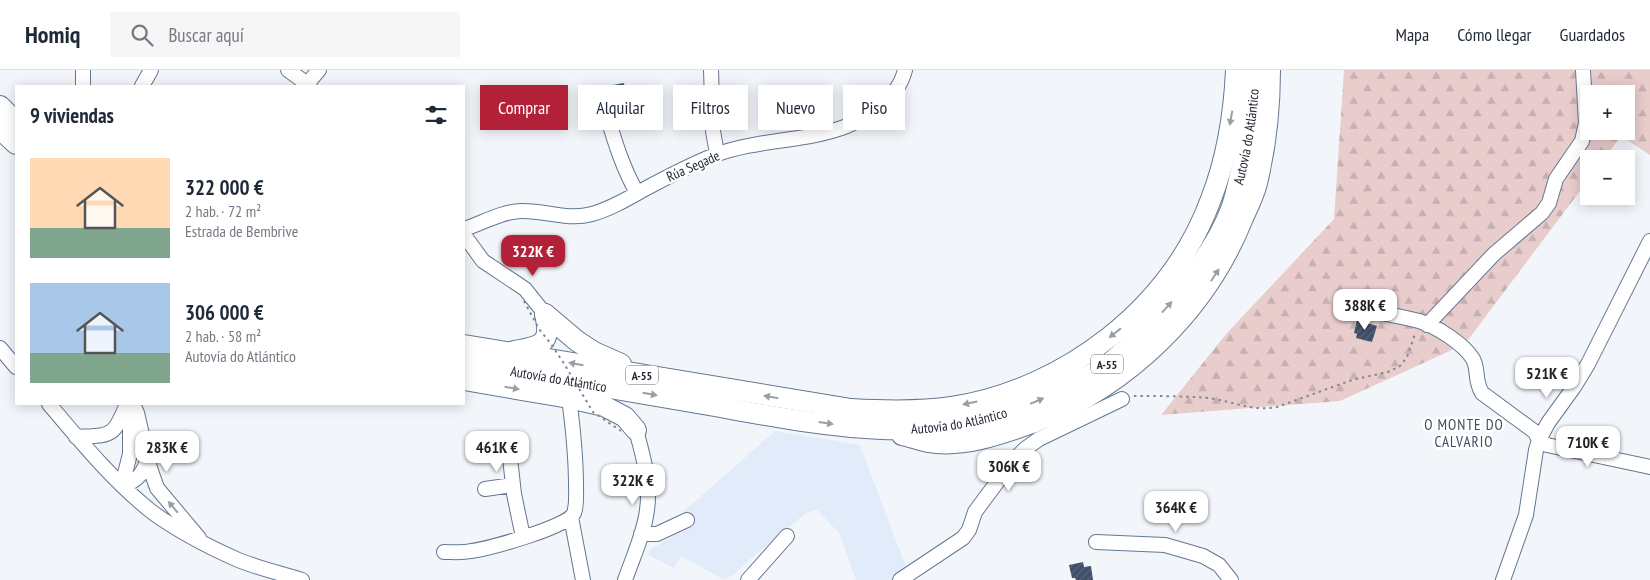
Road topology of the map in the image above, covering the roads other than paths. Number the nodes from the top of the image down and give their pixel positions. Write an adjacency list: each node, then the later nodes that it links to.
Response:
1 (83, 70): 11 (street)
2 (151, 70): 12 (street)
3 (288, 70): 13 (street)
4 (319, 70): 13 (street)
5 (711, 70): 19 (street)
6 (905, 70): 19 (street, Rúa Segade)
7 (1236, 70): 32 (highway, Autovía do Atlántico / A-55, one-way to 32)
8 (1254, 70): 40 (highway, Autovía do Atlántico / A-55, one-way to 8)
9 (1270, 70): 40 (highway, one-way to 9)
10 (1583, 70): 26 (street)
11 (83, 85)
12 (143, 85)
13 (309, 85)
14 (0, 106): 15 (highway)
15 (15, 121)
16 (0, 129): 18 (highway)
17 (611, 130): 20 (street)
18 (15, 143)
19 (717, 154): 20 (street, Rúa Segade)
20 (637, 193): 21 (street, Rúa Segade)
21 (465, 230)
22 (465, 236): 25 (street)
23 (1650, 241): 43 (street)
24 (1377, 312): 26 (street)
25 (545, 314): 29 (highway); 32 (highway)
26 (1427, 324): 43 (street)
27 (465, 345): 29 (highway, Autovía do Atlántico / A-55)
28 (0, 348): 31 (street)
29 (506, 352): 32 (highway, Autovía do Atlántico / A-55, one-way to 29)
30 (465, 363): 40 (highway, Autovía do Atlántico / A-55, one-way to 40)
31 (15, 366)
32 (646, 376)
33 (465, 380): 34 (highway, one-way to 34)
34 (569, 398): 41 (highway); 50 (street)
35 (1122, 399): 62 (street)
36 (50, 405): 42 (street)
37 (129, 405): 42 (street)
38 (130, 405): 47 (street)
39 (131, 405): 44 (street)
40 (881, 429)
41 (628, 430): 52 (street)
42 (76, 437): 47 (street)
43 (1539, 440): 46 (street); 64 (street)
44 (148, 457): 47 (street); 56 (street, one-way to 44)
45 (510, 458): 48 (street)
46 (1650, 467)
47 (122, 485): 56 (street)
48 (513, 485): 49 (street); 54 (street)
49 (485, 489)
50 (572, 517): 54 (street); 59 (street)
51 (687, 520): 52 (street)
52 (641, 534): 60 (street)
53 (787, 536): 61 (street)
54 (523, 538): 57 (street)
55 (1096, 542): 63 (street)
56 (204, 544): 58 (street)
57 (444, 552)
58 (302, 580)
59 (583, 580)
60 (625, 580)
61 (748, 580)
62 (900, 580)
63 (1231, 580)
64 (1503, 580)

